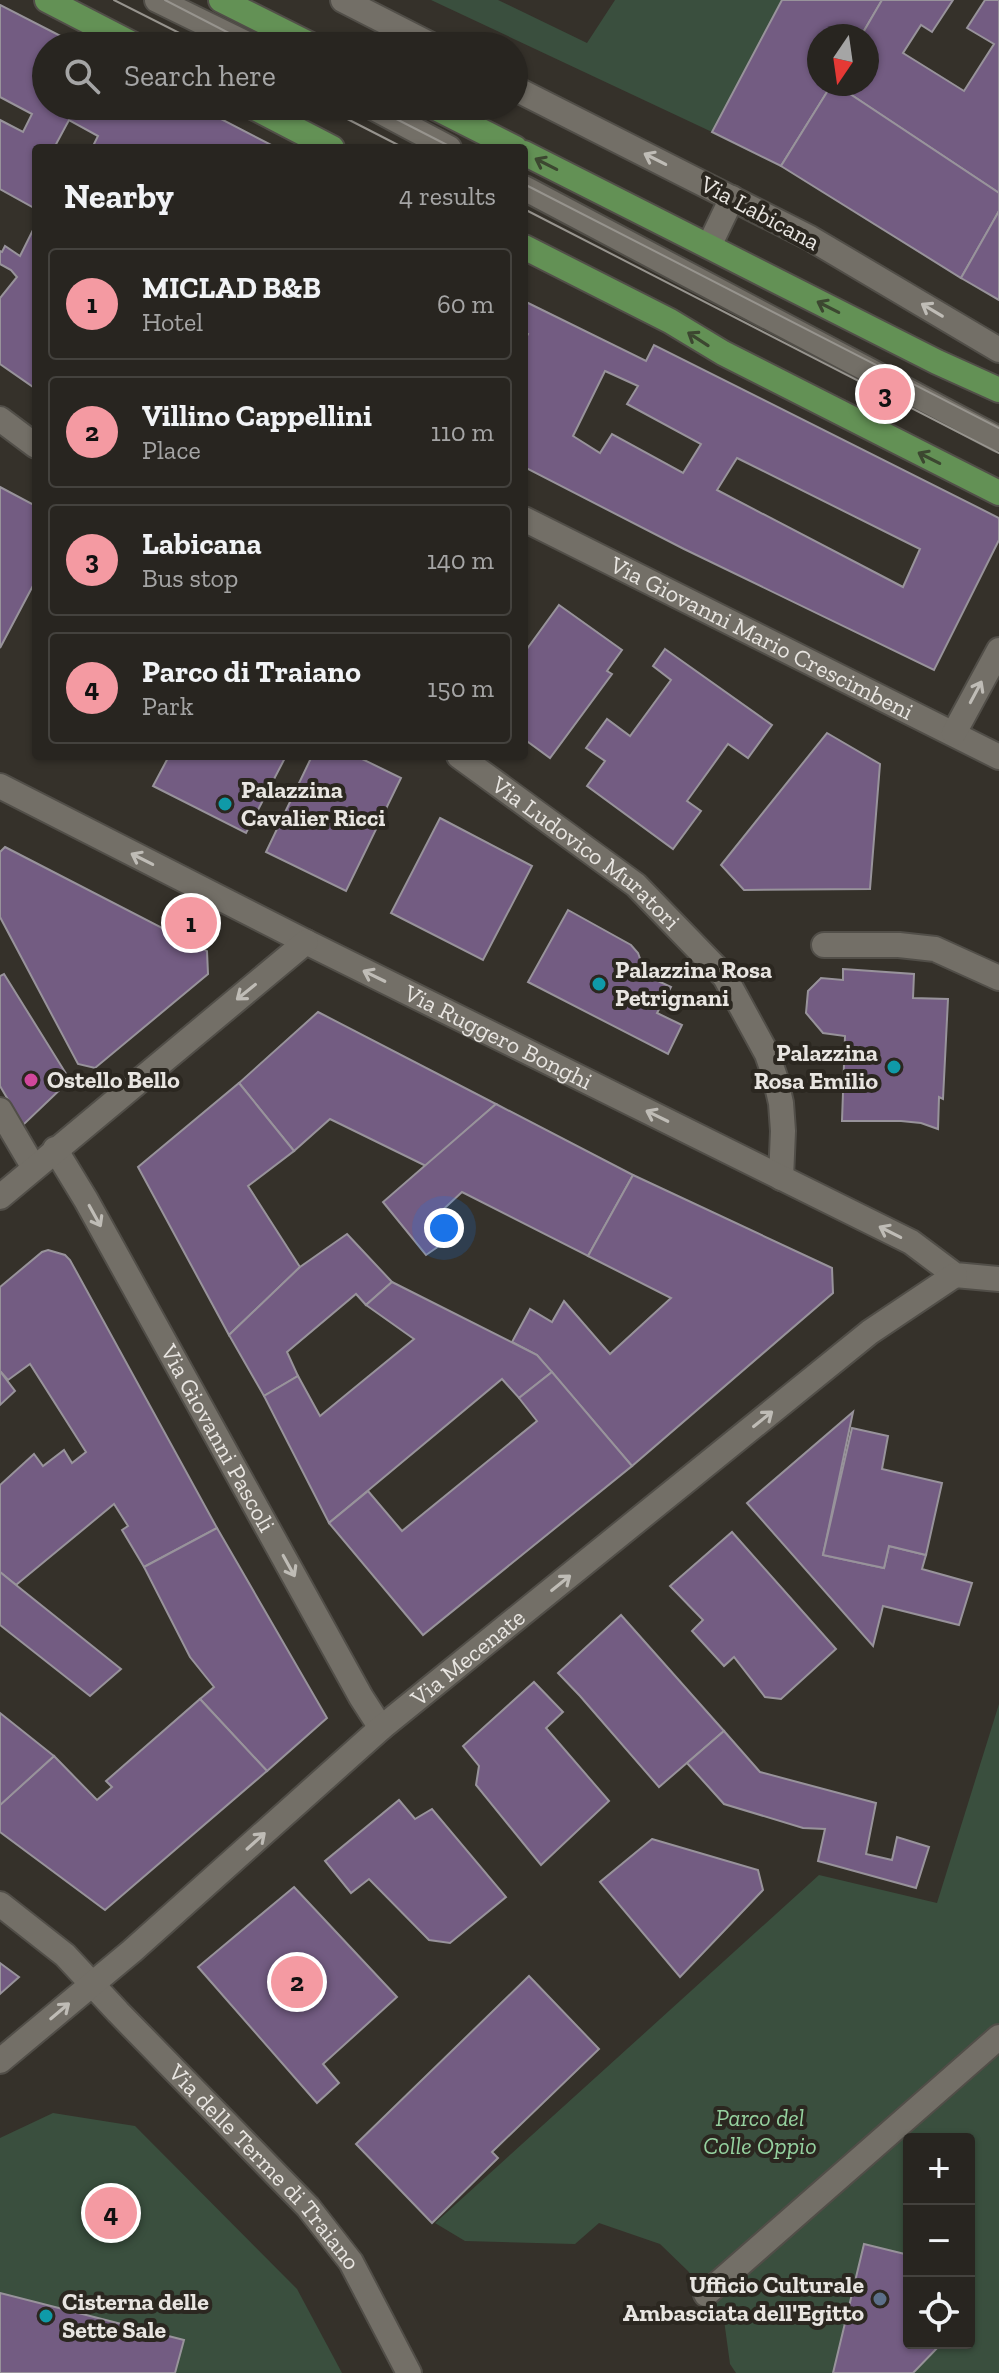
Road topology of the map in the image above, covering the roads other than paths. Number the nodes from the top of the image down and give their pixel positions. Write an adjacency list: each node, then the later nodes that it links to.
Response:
1 (47, 0): 5 (main road)
2 (157, 0): 6 (street)
3 (221, 0): 7 (main road)
4 (343, 0): 8 (street)
5 (109, 32)
6 (222, 32)
7 (285, 32)
8 (406, 32)
9 (528, 95): 18 (street, Via Labicana, one-way to 9)
10 (278, 120): 13 (main road)
11 (396, 120): 14 (street)
12 (460, 120): 15 (main road)
13 (324, 144)
14 (441, 144)
15 (507, 144)
16 (528, 155): 19 (main road, one-way to 16)
17 (528, 190): 24 (street)
18 (732, 198): 19 (street); 21 (street, Via Labicana, one-way to 18)
19 (709, 246): 22 (main road, one-way to 19)
20 (528, 249): 26 (main road, one-way to 20)
21 (999, 350)
22 (999, 390)
23 (0, 419): 25 (street)
24 (999, 439)
25 (32, 443)
26 (999, 493)
27 (528, 521): 29 (street, Via Giovanni Mario Crescimbeni)
28 (999, 650): 29 (street, one-way to 28)
29 (954, 733): 30 (street, Via Giovanni Mario Crescimbeni)
30 (999, 757)
31 (464, 760): 39 (street, Via Ludovico Muratori)
32 (0, 786): 33 (street, Via Ruggero Bonghi, one-way to 32)
33 (306, 942): 37 (street, one-way to 37); 39 (street, Via Ruggero Bonghi, one-way to 33)
34 (824, 945): 35 (street)
35 (999, 978)
36 (0, 1110): 38 (street)
37 (55, 1149): 38 (street); 43 (street, Via Giovanni Pascoli, one-way to 43)
38 (34, 1168): 40 (street)
39 (781, 1178): 41 (street, Via Ruggero Bonghi, one-way to 39)
40 (0, 1197)
41 (955, 1275): 42 (street); 43 (street, Via Mecenate, one-way to 41)
42 (999, 1279)
43 (381, 1728): 45 (street, Via Mecenate, one-way to 43)
44 (0, 1904): 45 (street, Via delle Terme di Traiano)
45 (92, 1984): 47 (street, Via Mecenate, one-way to 45); 49 (street, Via delle Terme di Traiano)
46 (999, 2037): 48 (street)
47 (0, 2061)
48 (706, 2294)
49 (409, 2373)

